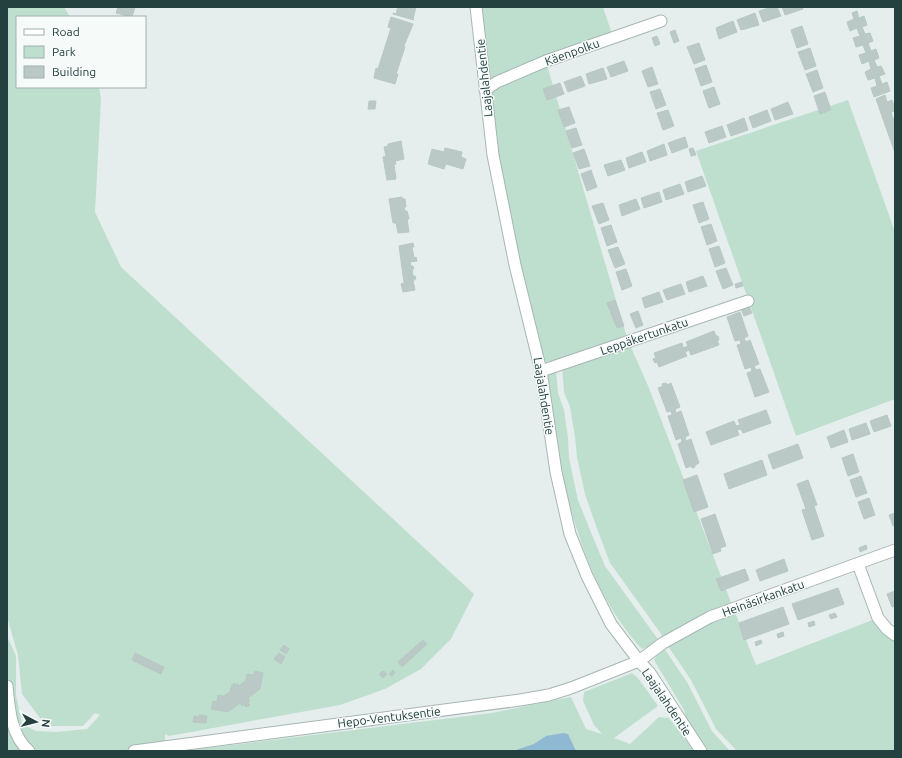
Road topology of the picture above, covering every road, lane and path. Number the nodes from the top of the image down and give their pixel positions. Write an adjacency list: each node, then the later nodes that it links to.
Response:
1 (476, 7): 3 (street, Laajalahdentie)
2 (661, 21): 3 (street, Käenpolku)
3 (485, 90): 5 (street, Laajalahdentie)
4 (748, 301): 5 (street, Leppäkertunkatu)
5 (541, 371): 9 (street, Laajalahdentie)
6 (895, 550): 7 (street, Heinäsirkankatu)
7 (858, 564): 8 (street); 9 (street, Heinäsirkankatu)
8 (895, 635)
9 (639, 661): 12 (street, Hepo-Ventuksentie); 13 (street, Laajalahdentie)
10 (7, 686): 11 (street)
11 (29, 751)
12 (134, 751)
13 (701, 751)

